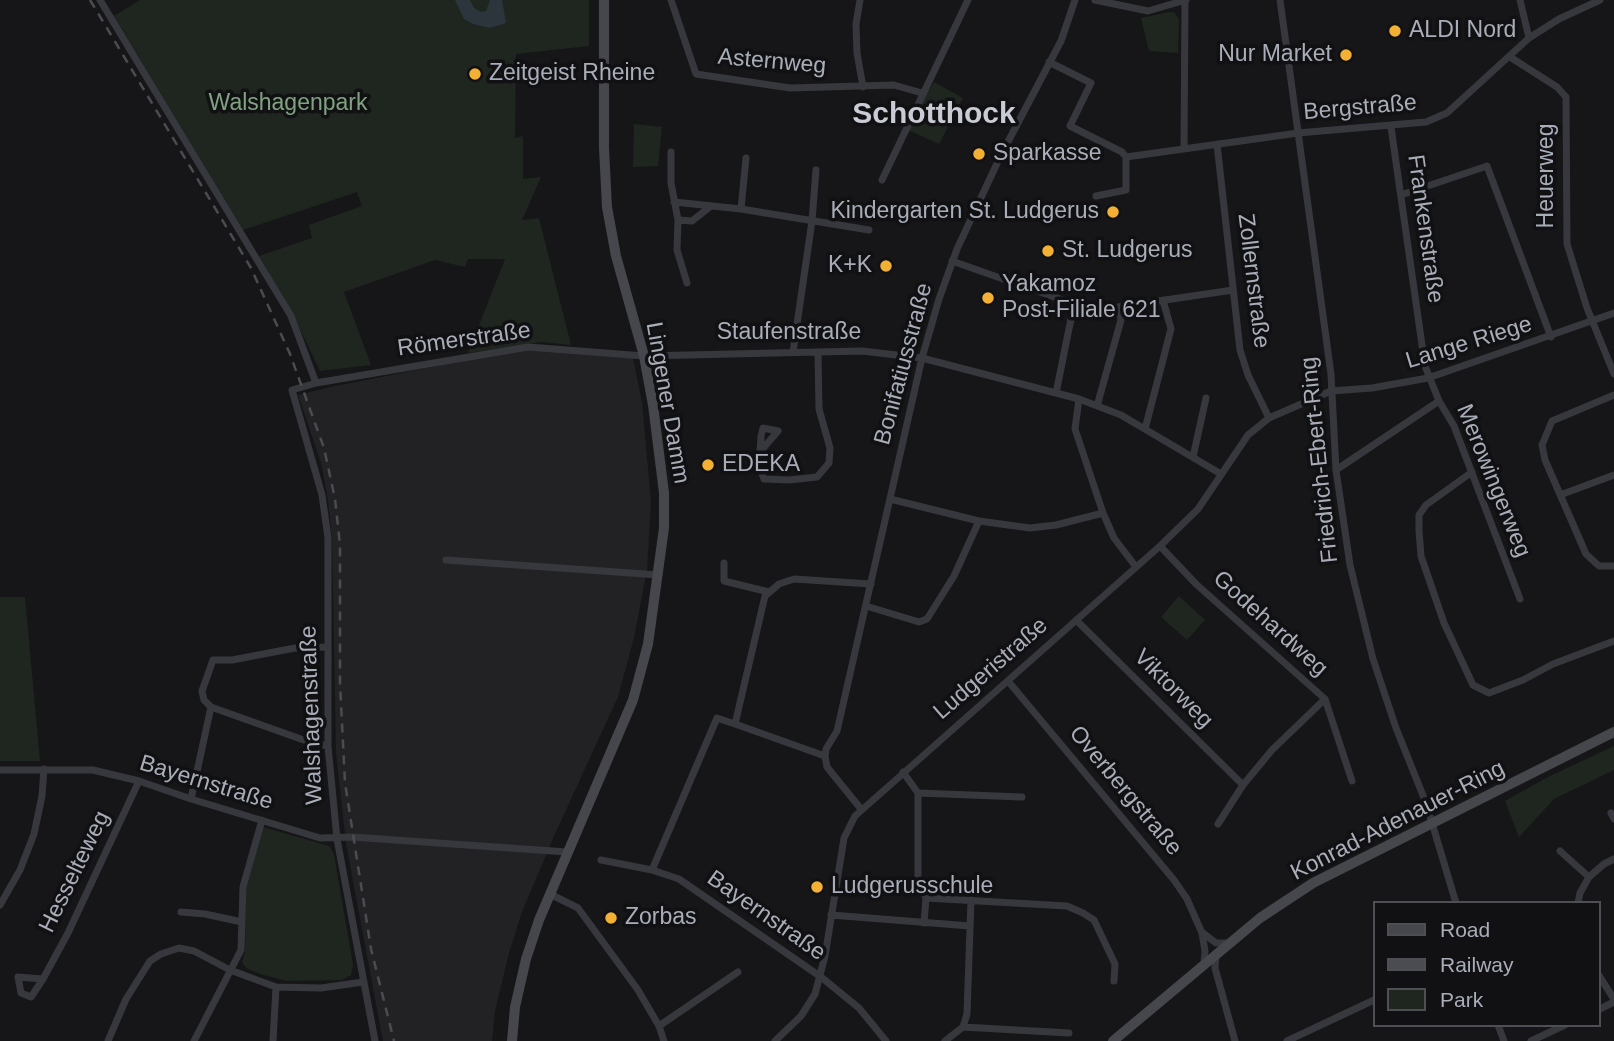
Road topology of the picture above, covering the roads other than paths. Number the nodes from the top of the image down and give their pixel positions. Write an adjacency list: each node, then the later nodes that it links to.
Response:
1 (100, 0): 49 (street)
2 (604, 0): 45 (main road, Lingener Damm)
3 (671, 0): 15 (street, Asternweg)
4 (860, 0): 15 (street)
5 (968, 0): 16 (street)
6 (1075, 0): 14 (street, Bonifatiusstraße)
7 (1095, 0): 8 (street)
8 (1185, 0): 20 (street)
9 (1280, 0): 18 (street, Friedrich-Ebert-Ring)
10 (1520, 0): 12 (street)
11 (1600, 0): 12 (street, Bergstraße)
12 (1529, 38): 13 (street, Bergstraße)
13 (1510, 57): 17 (street, Bergstraße); 41 (street, Heuerweg)
14 (1049, 62): 22 (street); 34 (street, Bonifatiusstraße)
15 (863, 87): 16 (street, Asternweg)
16 (922, 93): 25 (street)
17 (1391, 127): 18 (street, Bergstraße); 27 (street, Frankenstraße)
18 (1298, 133): 19 (street, Bergstraße); 51 (street, Friedrich-Ebert-Ring)
19 (1217, 144): 20 (street, Bergstraße); 36 (street, Zollernstraße)
20 (1184, 148): 22 (street, Bergstraße)
21 (671, 152): 28 (street)
22 (1126, 157): 26 (street)
23 (746, 158): 30 (street)
24 (816, 170): 32 (street)
25 (882, 180)
26 (1096, 195)
27 (1401, 195): 42 (street); 48 (street, Frankenstraße)
28 (674, 202): 29 (street); 31 (street)
29 (710, 206): 30 (street); 31 (street)
30 (741, 209): 32 (street)
31 (678, 220): 35 (street)
32 (812, 221): 33 (street); 43 (street)
33 (869, 230)
34 (953, 261): 38 (street); 46 (street, Bonifatiusstraße)
35 (687, 283)
36 (1233, 290): 37 (street); 58 (street, Zollernstraße)
37 (1163, 300): 39 (street); 59 (street)
38 (1074, 304): 39 (street); 52 (street)
39 (1119, 307): 57 (street)
40 (1614, 313): 41 (street, Lange Riege)
41 (1593, 321): 42 (street, Lange Riege); 47 (street)
42 (1551, 337): 48 (street, Lange Riege)
43 (793, 352): 44 (street, Staufenstraße); 45 (street, Staufenstraße)
44 (818, 352): 46 (street, Staufenstraße); 60 (street)
45 (644, 356): 49 (street, Römerstraße); 75 (main road, Lingener Damm)
46 (922, 358): 52 (street, Staufenstraße); 67 (street, Bonifatiusstraße)
47 (1614, 374)
48 (1428, 378): 51 (street, Lange Riege); 56 (street, Merowingerweg)
49 (316, 383): 50 (street, Römerstraße)
50 (292, 390): 82 (street, Walshagenstraße)
51 (1331, 391): 58 (street, Ludgeristraße); 62 (street, Friedrich-Ebert-Ring)
52 (1056, 393): 55 (street, Staufenstraße)
53 (1614, 395): 66 (street)
54 (1206, 398): 61 (street)
55 (1079, 400): 57 (street, Staufenstraße); 68 (street)
56 (1439, 401): 62 (street); 63 (street, Merowingerweg)
57 (1097, 406): 59 (street, Staufenstraße)
58 (1269, 418): 64 (street, Ludgeristraße)
59 (1145, 429): 61 (street, Staufenstraße)
60 (760, 452)
61 (1192, 457): 64 (street, Staufenstraße)
62 (1336, 470): 101 (street, Friedrich-Ebert-Ring)
63 (1472, 472): 78 (street, Merowingerweg); 81 (street)
64 (1221, 474): 70 (street, Ludgeristraße)
65 (1614, 475): 66 (street)
66 (1560, 495): 73 (street)
67 (890, 499): 69 (street); 76 (street, Bonifatiusstraße)
68 (1103, 513): 69 (street); 74 (street)
69 (979, 521): 79 (street)
70 (1160, 546): 74 (street, Ludgeristraße); 84 (street, Godehardweg)
71 (446, 560): 75 (street)
72 (724, 563): 77 (street)
73 (1614, 566)
74 (1136, 567): 80 (street, Ludgeristraße)
75 (659, 575): 105 (main road, Lingener Damm)
76 (871, 584): 77 (street); 79 (street, Bonifatiusstraße)
77 (769, 592): 86 (street)
78 (1520, 600)
79 (866, 606): 89 (street, Bonifatiusstraße)
80 (1076, 620): 83 (street, Ludgeristraße); 95 (street, Viktorweg)
81 (1614, 641)
82 (328, 647): 85 (street); 88 (street, Walshagenstraße)
83 (1007, 681): 92 (street, Ludgeristraße); 121 (street, Overbergstraße)
84 (1325, 698): 94 (street, Godehardweg); 95 (street)
85 (211, 706): 88 (street); 98 (street)
86 (735, 724): 89 (street); 108 (street)
87 (1614, 732): 101 (main road, Konrad-Adenauer-Ring)
88 (328, 746): 103 (street, Walshagenstraße)
89 (825, 756): 99 (street)
90 (44, 769): 91 (street, Bayernstraße); 93 (street, Bayernstraße); 115 (street)
91 (0, 770)
92 (903, 772): 96 (street); 99 (street, Ludgeristraße)
93 (139, 781): 98 (street, Bayernstraße); 130 (street, Hesselteweg)
94 (1352, 781)
95 (1243, 785): 102 (street)
96 (918, 793): 97 (street); 111 (street)
97 (1022, 797)
98 (191, 799): 100 (street, Bayernstraße)
99 (861, 809): 117 (street, Ludgeristraße)
100 (262, 820): 103 (street, Bayernstraße); 118 (street)
101 (1431, 822): 113 (street, Friedrich-Ebert-Ring); 122 (main road, Konrad-Adenauer-Ring)
102 (1218, 824)
103 (337, 839): 105 (street, Bayernstraße); 133 (street, Walshagenstraße)
104 (1560, 851): 109 (street)
105 (567, 852): 110 (main road, Lingener Damm)
106 (1614, 859): 109 (street)
107 (601, 860): 108 (street, Bayernstraße)
108 (652, 870): 128 (street, Bayernstraße)
109 (1589, 877): 114 (street)
110 (550, 894): 137 (street); 145 (main road, Lingener Damm)
111 (926, 898): 112 (street); 119 (street)
112 (971, 900): 120 (street); 132 (street)
113 (1455, 901)
114 (1579, 901)
115 (0, 905)
116 (181, 912): 118 (street)
117 (831, 915): 119 (street); 128 (street, Ludgeristraße)
118 (242, 922): 125 (street)
119 (924, 923): 120 (street)
120 (970, 926): 138 (street)
121 (1202, 933): 122 (street); 124 (street, Overbergstraße)
122 (1229, 943): 123 (main road, Konrad-Adenauer-Ring)
123 (1216, 954): 124 (main road, Konrad-Adenauer-Ring); 131 (street)
124 (1203, 964): 127 (main road, Konrad-Adenauer-Ring)
125 (230, 970): 134 (street); 141 (street); 142 (street)
126 (738, 972): 137 (street)
127 (1194, 972): 131 (street); 150 (main road, Konrad-Adenauer-Ring)
128 (821, 977): 147 (street, Ludgeristraße); 148 (street, Bayernstraße)
129 (1600, 977): 136 (street)
130 (44, 979)
131 (1217, 979): 151 (street)
132 (1114, 981)
133 (363, 982): 134 (street); 144 (street, Walshagenstraße)
134 (276, 987): 143 (street)
135 (1372, 1001): 152 (street)
136 (1614, 1001)
137 (659, 1026): 146 (street)
138 (963, 1027): 140 (street); 149 (street)
139 (1561, 1027): 153 (street)
140 (1069, 1033)
141 (108, 1041)
142 (194, 1041)
143 (273, 1041)
144 (375, 1041)
145 (512, 1041)
146 (664, 1041)
147 (775, 1041)
148 (886, 1041)
149 (944, 1041)
150 (1113, 1041)
151 (1235, 1041)
152 (1287, 1041)
153 (1531, 1041)

